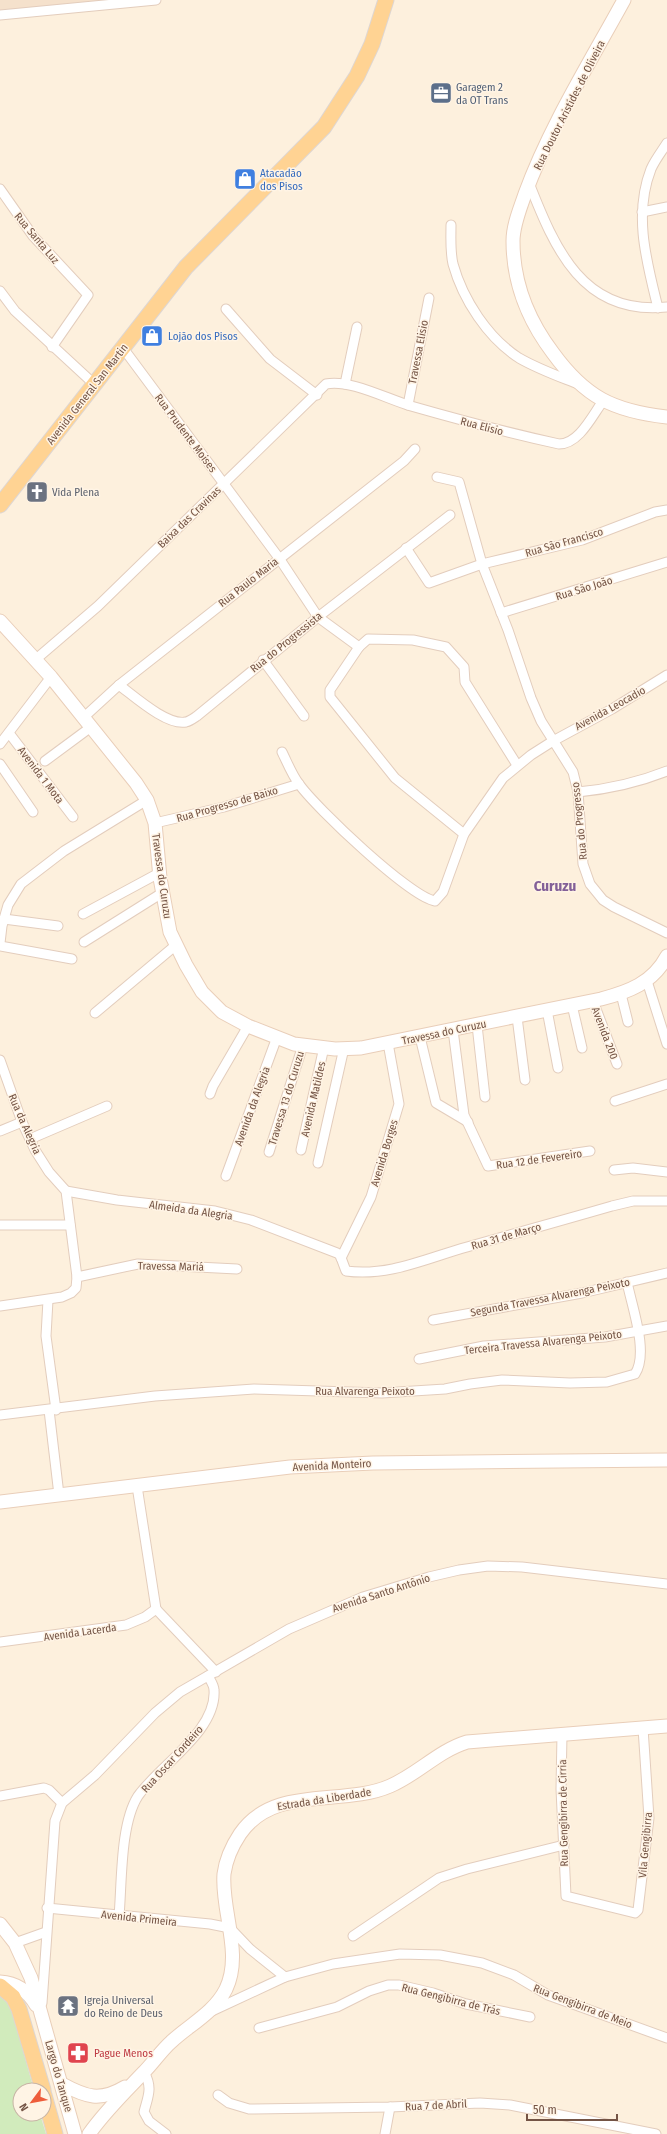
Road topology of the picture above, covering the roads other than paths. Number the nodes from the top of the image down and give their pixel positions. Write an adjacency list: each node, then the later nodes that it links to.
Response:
1 (156, 0): 4 (street)
2 (386, 0): 17 (main road, Avenida General San Martin)
3 (624, 0): 6 (street, Rua Doutor Aristídes de Oliveira)
4 (0, 15)
5 (667, 143): 9 (street)
6 (529, 183): 13 (street); 20 (street, Rua Doutor Aristídes de Oliveira)
7 (0, 189): 16 (street, Rua Santa Luz)
8 (667, 207): 9 (street)
9 (642, 212): 13 (street)
10 (451, 224): 20 (street)
11 (0, 292): 16 (street)
12 (429, 298): 23 (street, Travessa Elisio)
13 (662, 308)
14 (226, 309): 21 (street)
15 (357, 327): 19 (street)
16 (52, 347): 18 (street)
17 (123, 348): 18 (main road, Avenida General San Martin); 27 (street, Rua Prudente Moises)
18 (94, 384): 28 (main road, Avenida General San Martin)
19 (337, 384): 21 (street, Baixa das Cravinas); 23 (street, Rua Elisio)
20 (581, 386): 22 (street, Rua Doutor Aristídes de Oliveira)
21 (317, 395): 27 (street, Baixa das Cravinas)
22 (603, 401): 23 (street, Rua Elisio); 24 (street, Rua Doutor Aristídes de Oliveira)
23 (408, 406)
24 (667, 417)
25 (415, 449): 32 (street, Rua Paulo Maria)
26 (437, 476): 34 (street, Rua do Progresso)
27 (224, 483): 32 (street, Rua Prudente Moises); 39 (street, Baixa das Cravinas)
28 (0, 505)
29 (667, 510): 34 (street, Rua São Francisco)
30 (450, 515): 31 (street, Rua do Progressista)
31 (406, 548): 34 (street, Rua São Francisco); 36 (street, Rua do Progressista)
32 (279, 558): 36 (street, Rua Prudente Moises); 43 (street, Rua Paulo Maria)
33 (667, 562): 35 (street, Rua São João)
34 (482, 564): 35 (street, Rua do Progresso)
35 (501, 613): 47 (street, Rua do Progresso)
36 (318, 617): 38 (street); 40 (street, Rua do Progressista)
37 (0, 622): 39 (street, Travessa do Curuzu)
38 (360, 647): 52 (street); 60 (street)
39 (35, 660): 42 (street, Travessa do Curuzu)
40 (263, 660): 43 (street, Rua do Progressista); 44 (street)
41 (667, 675): 47 (street, Avenida Leocadio)
42 (51, 677): 45 (street, Travessa do Curuzu); 46 (street)
43 (119, 685): 45 (street, Rua Paulo Maria)
44 (304, 716)
45 (87, 723): 50 (street, Rua Paulo Maria); 56 (street, Travessa do Curuzu)
46 (8, 733): 48 (street); 58 (street, Avenida 1 Mota)
47 (553, 741): 52 (street, Avenida Leocadio); 55 (street, Rua do Progresso)
48 (0, 744)
49 (282, 752): 54 (street)
50 (45, 760)
51 (0, 764): 57 (street)
52 (517, 765): 60 (street, Avenida Leocadio)
53 (667, 771): 55 (street)
54 (299, 784): 59 (street, Rua Progresso de Baixo); 60 (street, Avenida Leocadio)
55 (578, 792): 66 (street, Rua do Progresso)
56 (147, 800): 59 (street, Travessa do Curuzu); 63 (street)
57 (33, 812)
58 (73, 817)
59 (155, 823): 61 (street, Travessa do Curuzu)
60 (464, 834)
61 (159, 873): 62 (street, Travessa do Curuzu); 64 (street)
62 (162, 893): 68 (street); 69 (street, Travessa do Curuzu)
63 (3, 914): 65 (street); 67 (street)
64 (83, 914)
65 (58, 926)
66 (667, 933)
67 (0, 939)
68 (84, 942)
69 (176, 945): 78 (street); 82 (street, Travessa do Curuzu)
70 (0, 946): 72 (street)
71 (667, 956): 73 (street)
72 (72, 959)
73 (647, 981): 74 (street, Travessa do Curuzu); 87 (street)
74 (621, 994): 75 (street, Travessa do Curuzu); 80 (street)
75 (593, 1001): 76 (street, Travessa do Curuzu); 93 (street, Avenida 200)
76 (572, 1005): 77 (street, Travessa do Curuzu); 91 (street)
77 (547, 1010): 79 (street, Travessa do Curuzu); 94 (street)
78 (95, 1013)
79 (517, 1017): 81 (street, Travessa do Curuzu); 95 (street)
80 (628, 1022)
81 (477, 1025): 83 (street, Travessa do Curuzu); 98 (street)
82 (248, 1026): 84 (street, Travessa do Curuzu); 97 (street)
83 (453, 1030): 85 (street, Travessa do Curuzu); 102 (street)
84 (277, 1037): 88 (street, Travessa do Curuzu); 111 (street, Avenida da Alegria)
85 (420, 1037): 86 (street, Travessa do Curuzu); 102 (street)
86 (388, 1043): 90 (street, Travessa do Curuzu); 116 (street, Avenida Borges)
87 (667, 1044)
88 (303, 1045): 89 (street, Travessa do Curuzu); 107 (street, Travessa 13 do Curuzu)
89 (324, 1047): 90 (street, Travessa do Curuzu); 105 (street, Avenida Matildes)
90 (344, 1048): 108 (street)
91 (582, 1048)
92 (0, 1060): 101 (street, Rua da Alegria)
93 (617, 1064)
94 (558, 1068)
95 (525, 1080)
96 (667, 1084): 99 (street)
97 (210, 1094)
98 (485, 1097)
99 (615, 1101)
100 (107, 1106): 104 (street)
101 (22, 1122): 103 (street); 104 (street, Rua da Alegria)
102 (468, 1122): 106 (street, Rua 12 de Fevereiro)
103 (0, 1131)
104 (30, 1140): 112 (street, Rua da Alegria)
105 (301, 1150)
106 (590, 1151)
107 (269, 1152)
108 (318, 1163)
109 (614, 1170): 110 (street)
110 (667, 1172)
111 (226, 1176)
112 (66, 1191): 115 (street); 116 (street, Almeida da Alegria)
113 (667, 1201): 116 (street, Rua 31 de Março)
114 (0, 1225): 115 (street)
115 (70, 1225): 119 (street)
116 (342, 1258)
117 (237, 1268): 119 (street, Travessa Mariá)
118 (667, 1273): 120 (street, Segunda Travessa Alvarenga Peixoto)
119 (77, 1276): 121 (street)
120 (627, 1282): 123 (street, Segunda Travessa Alvarenga Peixoto); 125 (street, Rua Alvarenga Peixoto)
121 (48, 1300): 122 (street); 127 (street)
122 (0, 1306)
123 (433, 1320)
124 (667, 1326): 125 (street, Terceira Travessa Alvarenga Peixoto)
125 (637, 1331): 126 (street, Terceira Travessa Alvarenga Peixoto); 127 (street, Rua Alvarenga Peixoto)
126 (419, 1359)
127 (53, 1410): 128 (street, Rua Alvarenga Peixoto); 131 (street)
128 (0, 1415)
129 (667, 1460): 130 (street, Avenida Monteiro)
130 (138, 1486): 131 (street, Avenida Monteiro); 134 (street)
131 (59, 1495): 132 (street, Avenida Monteiro)
132 (0, 1502)
133 (667, 1584): 136 (street, Avenida Santo Antônio)
134 (156, 1609): 135 (street, Avenida Lacerda); 136 (street)
135 (0, 1642)
136 (212, 1674): 141 (street, Avenida Santo Antônio); 145 (street, Rua Oscar Cordeiro)
137 (667, 1726): 138 (street, Estrada da Liberdade)
138 (643, 1728): 139 (street, Estrada da Liberdade); 143 (street, Vila Gengibirra)
139 (562, 1734): 142 (street, Rua Gengibirra de Cirria); 147 (street, Estrada da Liberdade)
140 (0, 1796): 141 (street)
141 (62, 1803): 144 (street, Largo do Tanque)
142 (564, 1845): 143 (street, Rua Gengibirra de Cirria); 149 (street)
143 (565, 1893)
144 (48, 1908): 145 (street, Avenida Primeira); 148 (street, Largo do Tanque)
145 (119, 1916): 147 (street, Avenida Primeira)
146 (1, 1927): 150 (street, Largo do Tanque)
147 (230, 1928): 151 (street); 154 (street, Estrada da Liberdade)
148 (46, 1932): 150 (street); 155 (street, Largo do Tanque)
149 (353, 1936)
150 (15, 1943): 155 (street, Largo do Tanque)
151 (286, 1977): 154 (street, Rua Gengibirra de Meio); 158 (street, Rua Gengibirra de Meio)
152 (0, 1982): 155 (street, Largo do Tanque)
153 (0, 1986): 160 (main road, Largo do Tanque)
154 (207, 2013): 159 (street, Rua Gengibirra de Meio)
155 (43, 2017): 162 (street, Largo do Tanque)
156 (530, 2017): 157 (street, Rua Gengibirra de Trás)
157 (259, 2028)
158 (667, 2038)
159 (144, 2072): 161 (street, Rua Gengibirra de Meio); 171 (street)
160 (40, 2082)
161 (134, 2083): 164 (street, Rua Gengibirra de Meio); 166 (street, Rua Gengibirra de Meio)
162 (62, 2084): 164 (street); 169 (street, Largo do Tanque)
163 (218, 2095): 165 (street, Rua 7 de Abril)
164 (92, 2097): 166 (street)
165 (390, 2107): 172 (street); 173 (street, Rua 7 de Abril)
166 (99, 2120): 170 (street, Rua Gengibirra de Meio)
167 (52, 2122): 168 (main road, Largo do Tanque)
168 (55, 2134)
169 (75, 2134)
170 (89, 2134)
171 (166, 2134)
172 (385, 2134)
173 (656, 2134)

